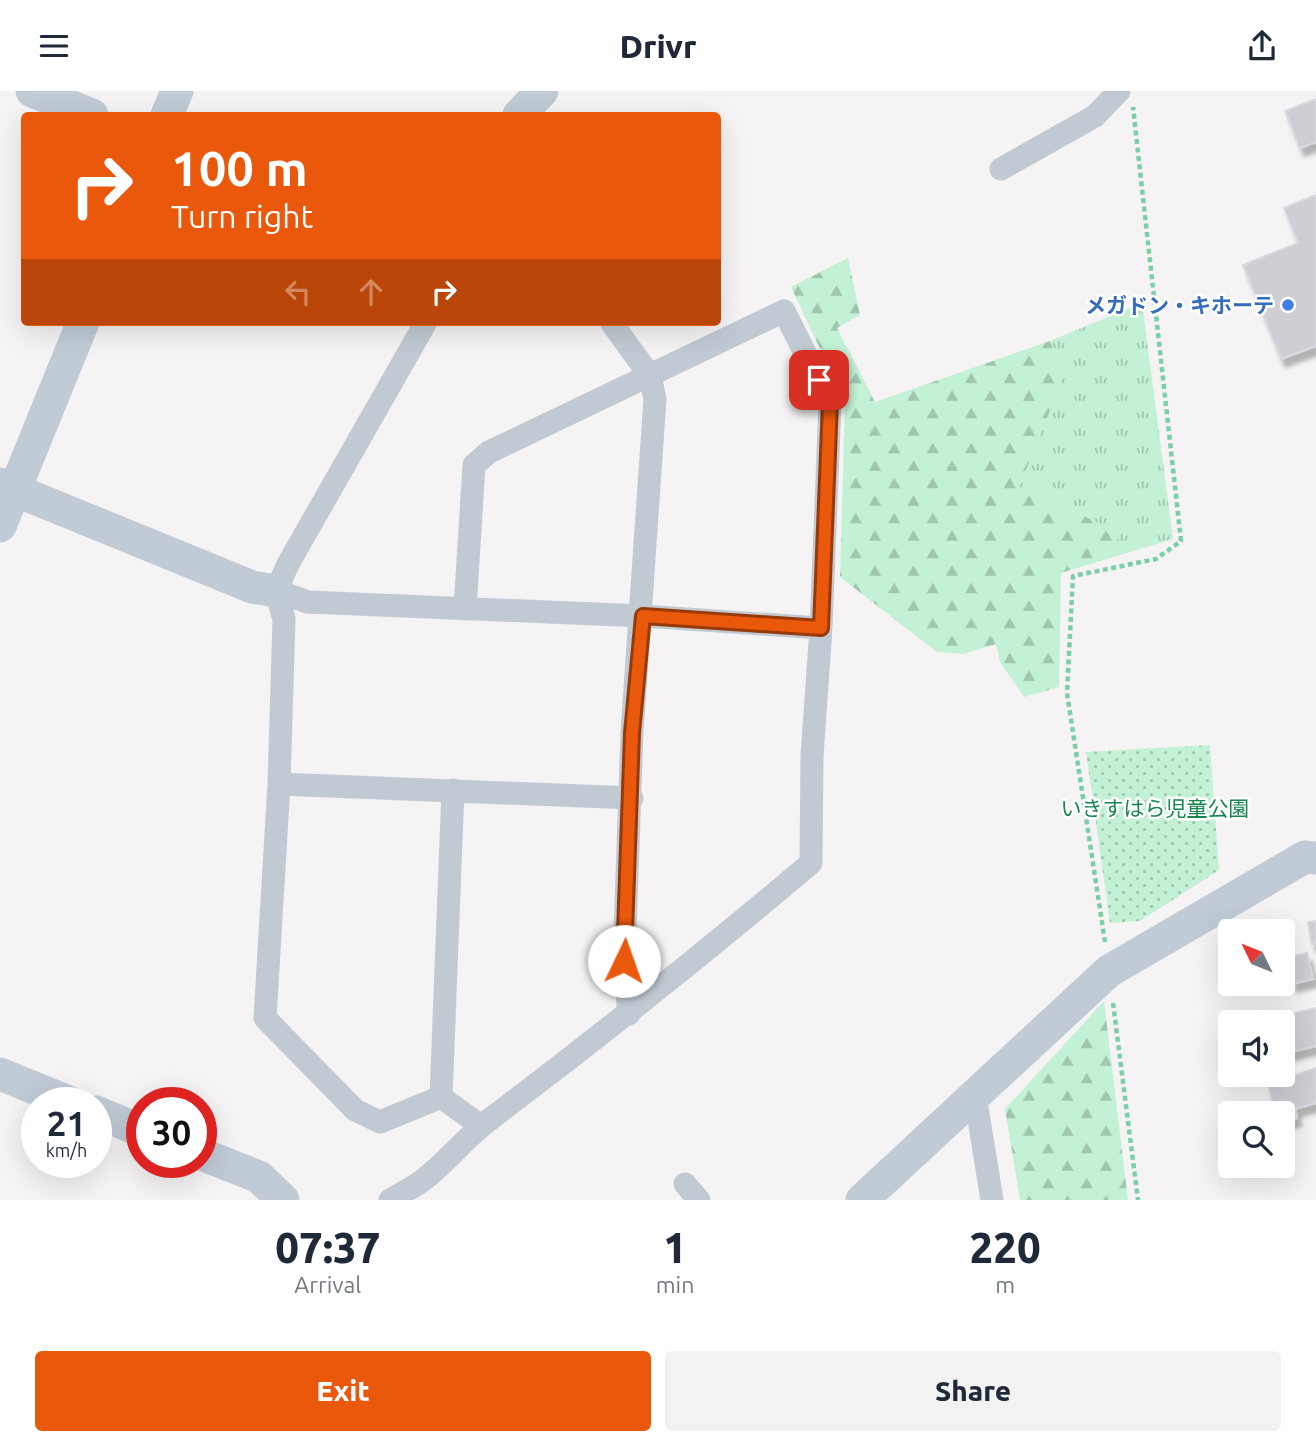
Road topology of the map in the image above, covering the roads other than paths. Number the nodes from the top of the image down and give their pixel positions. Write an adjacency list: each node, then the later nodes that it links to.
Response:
1 (32, 91): 5 (street)
2 (177, 91): 6 (street)
3 (542, 91): 7 (street)
4 (1126, 98): 8 (street)
5 (84, 112)
6 (168, 112)
7 (522, 112)
8 (1001, 169)
9 (81, 326): 13 (street)
10 (424, 326): 15 (street)
11 (614, 326): 12 (street)
12 (650, 376): 16 (street); 17 (street); 18 (street)
13 (7, 487): 14 (street); 15 (street)
14 (0, 526)
15 (276, 591): 16 (street); 19 (street)
16 (465, 610): 17 (street)
17 (643, 616): 18 (street); 21 (street)
18 (821, 628): 23 (street)
19 (279, 784): 20 (street); 27 (street)
20 (453, 790): 21 (street); 27 (street)
21 (632, 798): 23 (street)
22 (1316, 858): 26 (street)
23 (629, 1014): 28 (street)
24 (0, 1074): 25 (street)
25 (32, 1087)
26 (975, 1095): 32 (street); 33 (street)
27 (441, 1097): 28 (street)
28 (481, 1126): 31 (street)
29 (217, 1160): 30 (street)
30 (283, 1200)
31 (390, 1200)
32 (862, 1200)
33 (992, 1200)

